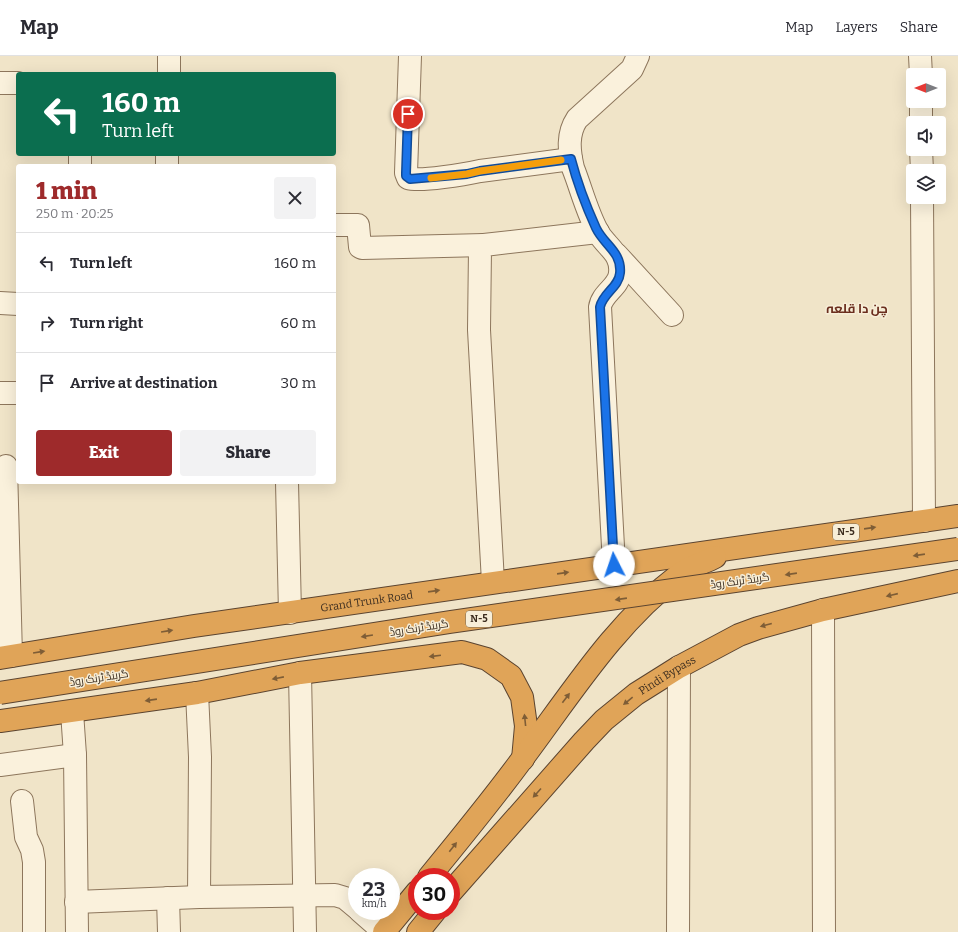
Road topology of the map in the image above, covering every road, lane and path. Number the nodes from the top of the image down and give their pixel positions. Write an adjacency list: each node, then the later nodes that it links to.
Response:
1 (169, 56): 6 (street)
2 (410, 56): 9 (street)
3 (638, 56): 9 (street)
4 (920, 56): 5 (street)
5 (921, 68)
6 (169, 72)
7 (0, 83): 8 (street)
8 (16, 83)
9 (571, 159): 12 (street)
10 (922, 204): 23 (street)
11 (336, 225): 13 (street)
12 (598, 232): 13 (street); 14 (street)
13 (484, 245): 28 (street)
14 (617, 255): 17 (street); 26 (street)
15 (0, 304): 16 (street)
16 (16, 304)
17 (672, 315)
18 (16, 392): 19 (street)
19 (0, 393)
20 (8, 466): 31 (street)
21 (287, 484): 30 (street)
22 (958, 516): 23 (highway, N-5)
23 (924, 521): 24 (highway, N-5, one-way to 23)
24 (734, 548): 26 (highway, Grand Trunk Road / N-5); 39 (highway, N-5, one-way to 24)
25 (958, 549): 34 (highway, گرینڈ ٹرنک روڈ / N-5, one-way to 34, bridge)
26 (614, 565): 28 (highway, Grand Trunk Road / N-5, one-way to 26)
27 (958, 581): 29 (highway, Pindi Bypass, one-way to 29)
28 (493, 582): 30 (highway, Grand Trunk Road / N-5, one-way to 28)
29 (823, 610): 32 (highway, Pindi Bypass, one-way to 32); 59 (street)
30 (290, 613): 31 (highway, Grand Trunk Road / N-5, one-way to 30)
31 (6, 657)
32 (679, 667): 43 (highway, Pindi Bypass, one-way to 43); 58 (street)
33 (300, 674): 35 (highway, one-way to 35); 39 (highway, one-way to 33); 44 (street)
34 (0, 693)
35 (196, 694): 36 (highway, one-way to 36); 45 (street)
36 (72, 712): 37 (highway); 38 (street)
37 (0, 721)
38 (75, 755): 40 (street); 47 (street)
39 (523, 759): 42 (highway, N-5, one-way to 39)
40 (0, 765)
41 (22, 801): 52 (street)
42 (436, 868)
43 (460, 882)
44 (304, 895): 45 (street); 48 (street); 55 (street)
45 (200, 897): 46 (street)
46 (168, 898): 47 (street); 54 (street)
47 (76, 902): 53 (street)
48 (348, 902)
49 (408, 903): 56 (highway)
50 (370, 920): 56 (street)
51 (428, 920): 57 (highway)
52 (34, 932)
53 (77, 932)
54 (169, 932)
55 (305, 932)
56 (384, 932)
57 (418, 932)
58 (678, 932)
59 (824, 932)

